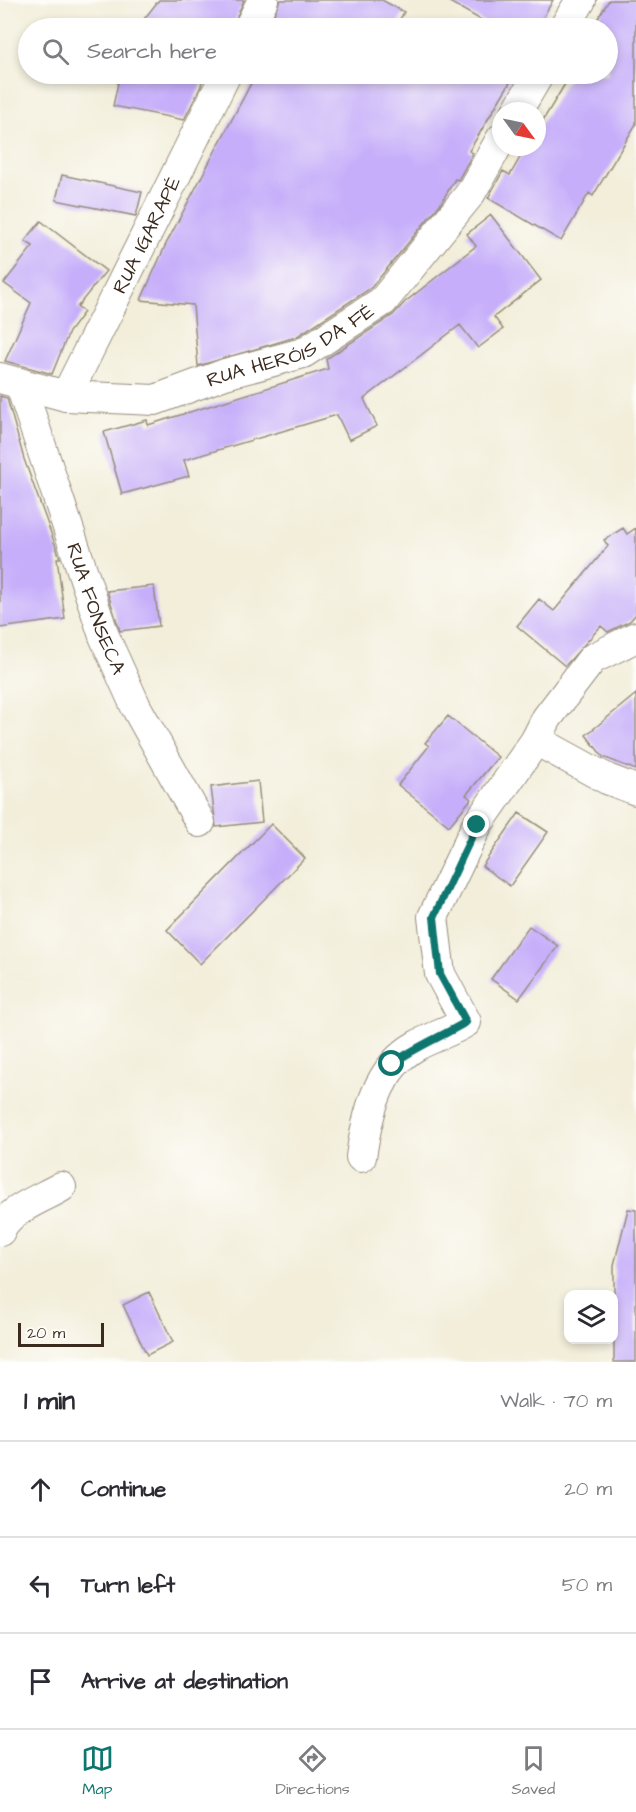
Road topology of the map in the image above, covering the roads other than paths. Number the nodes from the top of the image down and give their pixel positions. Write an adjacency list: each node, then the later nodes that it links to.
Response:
1 (263, 0): 3 (street)
2 (580, 0): 4 (street)
3 (254, 18)
4 (570, 18)
5 (221, 84): 10 (street, RUA IGARAPÉ)
6 (532, 84): 7 (street)
7 (522, 102)
8 (492, 155): 10 (street, RUA HERÓIS DA FÉ)
9 (10, 381): 10 (street, RUA HERÓIS DA FÉ); 14 (street, RUA FONSECA)
10 (66, 396)
11 (636, 637): 12 (street)
12 (536, 740): 13 (street); 15 (street)
13 (636, 790)
14 (200, 822)
15 (361, 1157)
16 (61, 1187): 17 (street)
17 (0, 1231)

